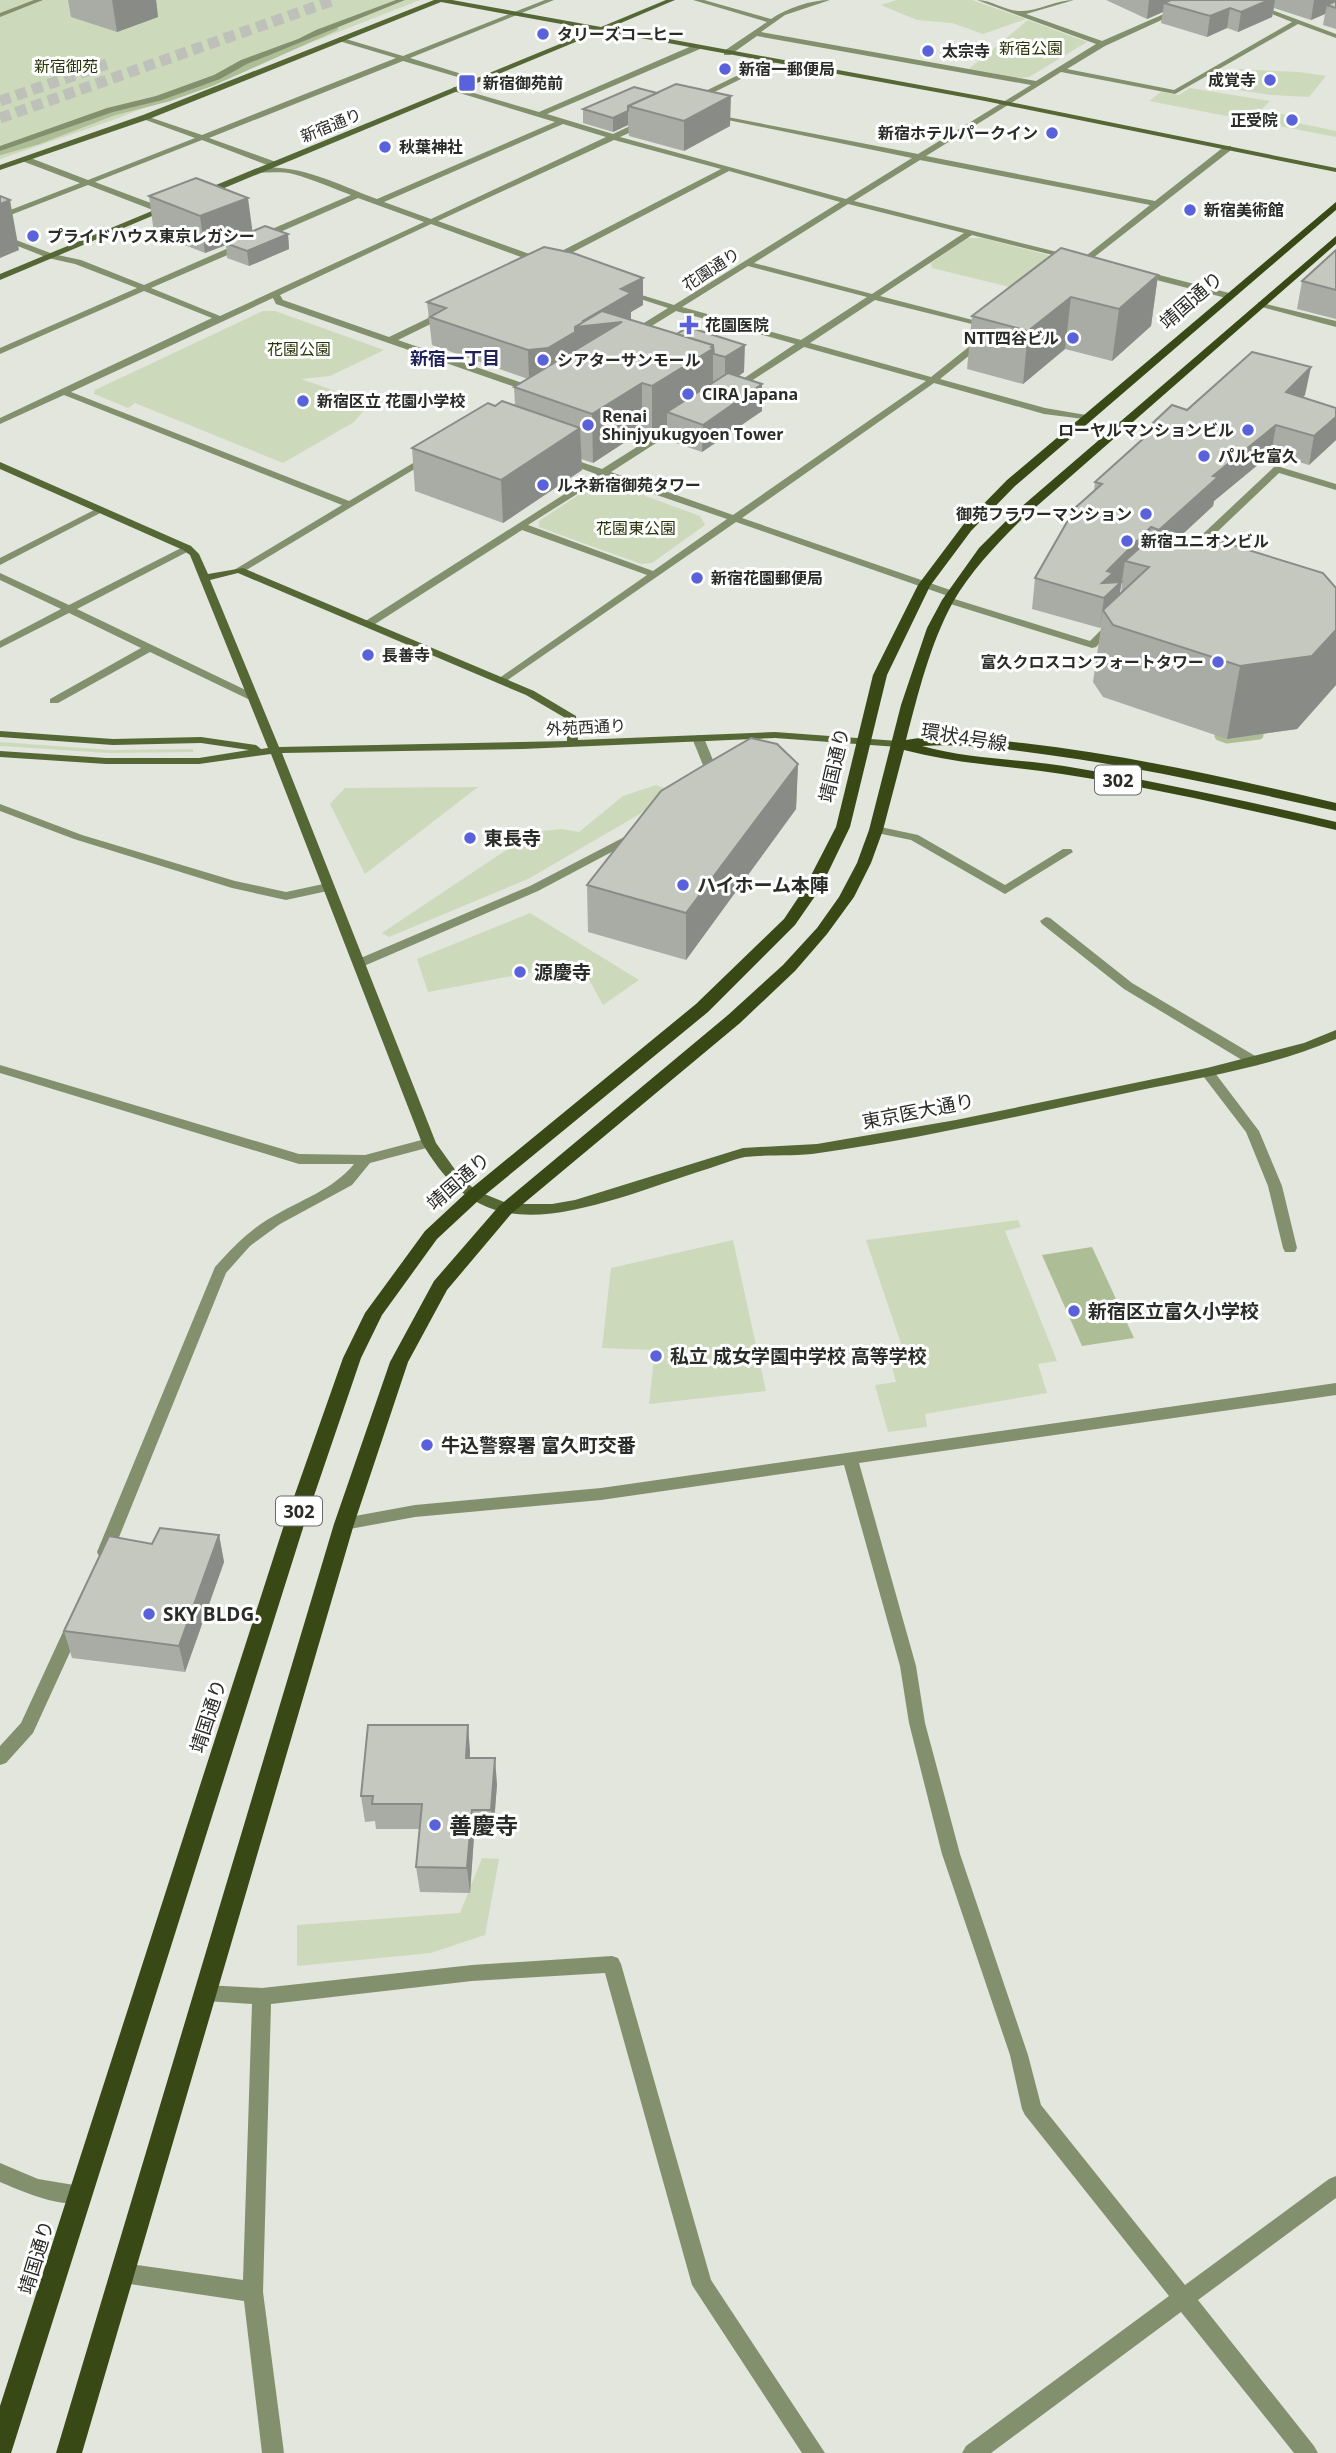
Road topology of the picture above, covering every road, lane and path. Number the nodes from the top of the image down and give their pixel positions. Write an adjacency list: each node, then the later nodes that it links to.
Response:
1 (40, 0): 16 (street)
2 (402, 0): 44 (street)
3 (440, 0): 14 (street); 24 (street)
4 (551, 0): 14 (street)
5 (672, 0): 21 (street, 新宿通り)
6 (696, 0): 17 (street)
7 (827, 0): 17 (street)
8 (980, 0): 15 (street)
9 (1071, 0): 15 (street)
10 (1202, 0): 25 (street, 花園通り)
11 (1239, 0): 13 (street)
12 (1270, 4): 13 (street)
13 (1261, 8): 18 (street)
14 (515, 14): 21 (street); 28 (street)
15 (1018, 14): 25 (street)
16 (0, 15)
17 (770, 21): 22 (street)
18 (1297, 22): 20 (street); 30 (street)
19 (1318, 22): 20 (street)
20 (1310, 26): 23 (street)
21 (602, 30): 26 (street); 31 (street, 新宿通り)
22 (754, 33): 27 (street); 32 (street)
23 (1336, 36)
24 (342, 39): 28 (street); 38 (street)
25 (1102, 44): 30 (street, 花園通り)
26 (697, 47): 27 (street); 36 (street)
27 (727, 52): 29 (street)
28 (402, 58): 31 (street); 42 (street)
29 (774, 61): 34 (street); 35 (street)
30 (1061, 69): 32 (street, 花園通り)
31 (475, 81): 33 (street, 新宿通り)
32 (1038, 83): 35 (street, 花園通り)
33 (456, 89): 36 (street); 47 (street, 新宿通り)
34 (685, 103)
35 (1005, 103): 43 (street); 45 (street, 花園通り)
36 (541, 114): 40 (street)
37 (701, 114): 45 (street)
38 (146, 117): 42 (street); 46 (street)
39 (650, 120): 41 (street)
40 (563, 121): 41 (street); 56 (street)
41 (614, 137): 49 (street); 62 (street)
42 (201, 138): 47 (street); 52 (street)
43 (1228, 148): 50 (street); 57 (street)
44 (0, 149)
45 (917, 157): 55 (street, 花園通り); 57 (street)
46 (25, 159): 48 (street); 52 (street)
47 (273, 164): 51 (street, 新宿通り)
48 (0, 168)
49 (727, 169): 55 (street); 68 (street)
50 (1336, 170)
51 (257, 171): 53 (street); 54 (street, 新宿通り)
52 (88, 183): 60 (street); 61 (street)
53 (360, 194): 56 (street); 77 (street)
54 (197, 196)
55 (845, 201): 63 (street); 69 (street, 花園通り)
56 (377, 202): 62 (street)
57 (1157, 204): 67 (street)
58 (173, 205): 60 (street)
59 (1336, 205): 79 (main road, 靖国通り / 302)
60 (161, 210): 66 (street)
61 (0, 217)
62 (433, 223): 68 (street); 78 (street)
63 (971, 232): 67 (street); 80 (street)
64 (0, 236): 66 (street)
65 (1336, 239): 81 (main road, 靖国通り / 302)
66 (51, 256): 75 (street); 77 (street)
67 (1086, 260): 70 (street); 74 (street)
68 (546, 263): 71 (street); 72 (street)
69 (746, 263): 80 (street); 82 (street, 花園通り)
70 (1099, 263)
71 (559, 267)
72 (534, 269)
73 (1126, 270): 79 (street)
74 (1067, 275)
75 (0, 277)
76 (611, 286): 82 (street)
77 (144, 288): 84 (street); 89 (street)
78 (276, 295): 84 (street); 87 (street)
79 (1230, 296): 96 (main road, 靖国通り / 302)
80 (873, 298): 88 (street); 90 (street)
81 (1261, 304): 85 (street); 96 (main road, 靖国通り / 302)
82 (676, 308): 86 (street, 花園通り); 88 (street)
83 (450, 311): 87 (street)
84 (216, 322): 91 (street)
85 (1336, 324)
86 (624, 340)
87 (389, 341): 93 (street)
88 (804, 344): 90 (street); 92 (street)
89 (0, 351)
90 (933, 380): 96 (street); 104 (street)
91 (64, 392): 95 (street); 102 (street)
92 (728, 392)
93 (522, 400)
94 (694, 414): 100 (street)
95 (0, 421)
96 (1107, 421): 113 (main road, 靖国通り / 302); 114 (main road, 靖国通り / 302)
97 (442, 449): 102 (street)
98 (552, 455): 100 (street)
99 (0, 465): 103 (street)
100 (604, 473): 104 (street); 105 (street)
101 (1336, 487): 108 (street)
102 (349, 504): 109 (street)
103 (101, 510): 106 (street); 107 (street)
104 (735, 519): 110 (street); 113 (street)
105 (521, 526): 110 (street); 117 (street)
106 (187, 548): 112 (street); 115 (street)
107 (0, 562)
108 (1180, 562)
109 (239, 570): 112 (street); 117 (street)
110 (655, 575): 120 (street)
111 (0, 576): 115 (street)
112 (205, 578): 121 (street)
113 (925, 585): 114 (street); 125 (main road, 靖国通り / 302)
114 (950, 597): 116 (street); 127 (main road, 靖国通り / 302)
115 (70, 609): 118 (street); 119 (street)
116 (1121, 617)
117 (368, 624): 120 (street)
118 (0, 645)
119 (149, 648): 121 (street); 122 (street)
120 (502, 681): 126 (street)
121 (252, 697): 128 (street)
122 (54, 701)
123 (0, 734): 128 (street, 外苑西通り)
124 (698, 738): 125 (street, 外苑西通り); 126 (street, 外苑西通り); 130 (street)
125 (864, 741): 127 (street, 外苑西通り); 146 (main road, 靖国通り / 302)
126 (573, 744): 128 (street, 外苑西通り)
127 (898, 744): 132 (main road, 環状4号線 / 302); 134 (main road, 環状4号線 / 302); 135 (main road, 靖国通り / 302)
128 (275, 750): 129 (street, 外苑西通り); 137 (street)
129 (0, 754)
130 (706, 794)
131 (0, 807): 137 (street)
132 (1336, 807)
133 (651, 826): 139 (street)
134 (1336, 826)
135 (876, 830): 136 (street); 147 (main road, 靖国通り / 302)
136 (1067, 852)
137 (328, 887): 139 (street)
138 (1046, 921): 141 (street)
139 (360, 963): 144 (street)
140 (1336, 1034): 141 (street, 東京医大通り)
141 (1252, 1060): 143 (street, 東京医大通り)
142 (0, 1069): 145 (street)
143 (1207, 1072): 147 (street, 東京医大通り); 148 (street)
144 (429, 1143): 145 (street); 146 (street)
145 (365, 1160): 152 (street)
146 (474, 1195): 147 (street); 159 (main road, 靖国通り / 302)
147 (505, 1210): 151 (main road, 靖国通り / 302)
148 (1290, 1248)
149 (1336, 1389): 150 (street)
150 (850, 1458): 151 (street); 162 (street)
151 (344, 1524): 155 (main road, 靖国通り / 302)
152 (97, 1572)
153 (81, 1609): 154 (street)
154 (0, 1758)
155 (205, 1993): 156 (street); 160 (main road, 靖国通り / 302)
156 (262, 1996): 161 (street); 166 (street)
157 (0, 2172): 159 (street)
158 (1336, 2186): 162 (street)
159 (79, 2194): 163 (main road, 靖国通り / 302)
160 (123, 2273): 161 (street); 164 (main road, 靖国通り / 302)
161 (253, 2292): 165 (street)
162 (1183, 2298): 167 (street); 168 (street)
163 (0, 2447)
164 (69, 2453)
165 (272, 2453)
166 (814, 2453)
167 (973, 2453)
168 (1307, 2453)

